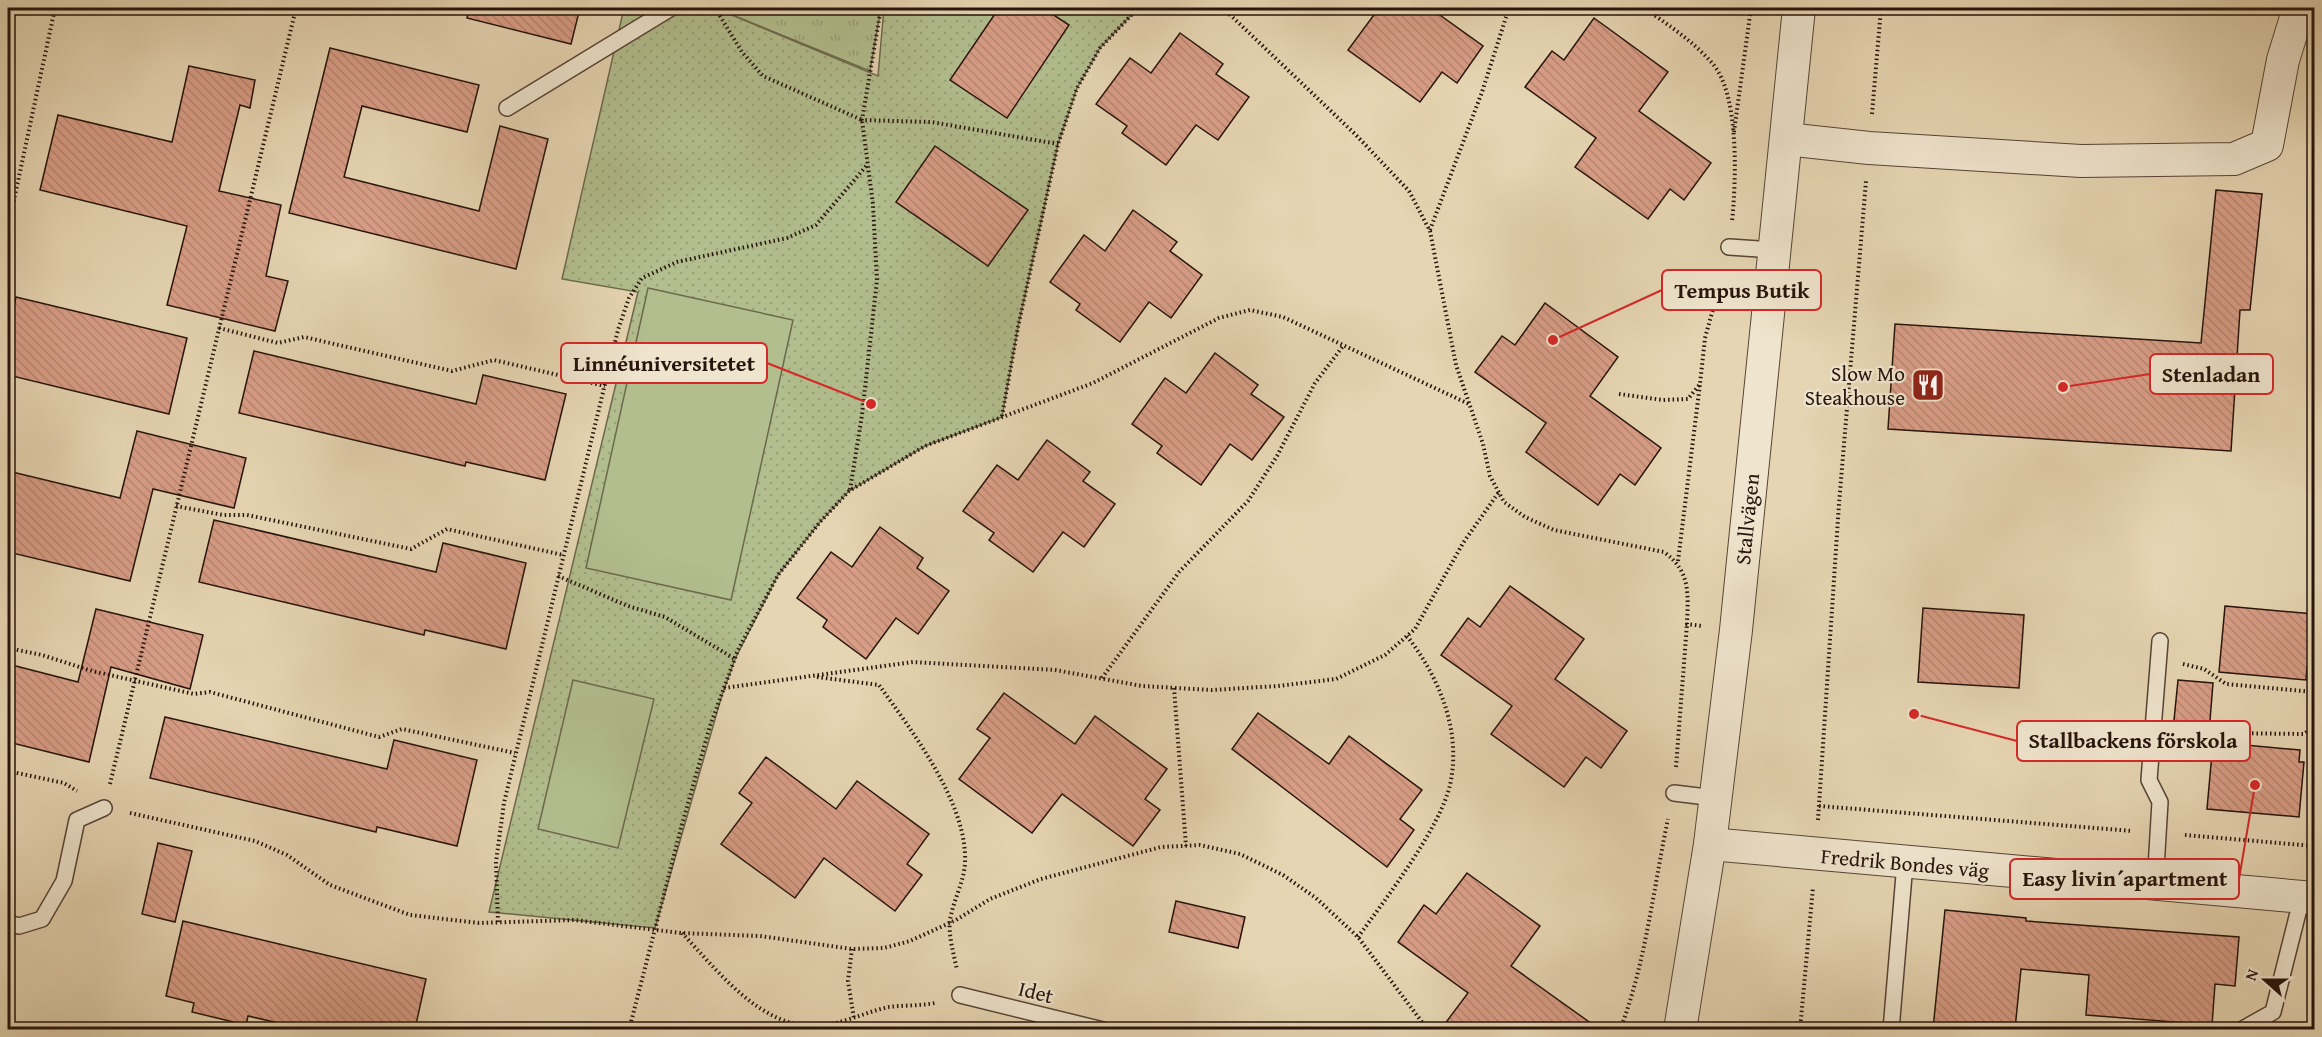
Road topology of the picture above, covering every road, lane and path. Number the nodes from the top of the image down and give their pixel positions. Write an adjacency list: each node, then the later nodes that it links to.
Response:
1 (55, 8): 21 (path)
2 (296, 8): 25 (path)
3 (671, 8): 14 (lane)
4 (715, 8): 15 (path)
5 (881, 8): 15 (path)
6 (1138, 8): 18 (path)
7 (1223, 8): 22 (path)
8 (1509, 8): 22 (path)
9 (1644, 8): 16 (path)
10 (1751, 8): 16 (path)
11 (1799, 8): 17 (street, Stallvägen)
12 (1881, 8): 19 (path)
13 (2299, 8): 19 (street)
14 (507, 108)
15 (862, 120): 18 (path); 20 (path)
16 (1734, 135): 23 (path)
17 (1786, 139): 19 (street); 24 (street, Stallvägen)
18 (1058, 144): 31 (path)
19 (1869, 148): 57 (path)
20 (867, 165): 28 (path); 32 (path)
21 (8, 228)
22 (1430, 231): 30 (path)
23 (1729, 247): 24 (lane); 27 (path)
24 (1774, 250): 39 (street, Stallvägen)
25 (219, 328): 28 (path); 34 (path)
26 (1343, 346): 30 (path); 31 (path); 46 (path)
27 (1700, 384): 29 (path); 36 (path)
28 (605, 386): 35 (path)
29 (1619, 394)
30 (1469, 404): 33 (path)
31 (1002, 417): 32 (path)
32 (849, 491): 43 (path)
33 (1499, 492): 36 (path); 40 (path)
34 (176, 506): 35 (path); 47 (path)
35 (563, 555): 37 (path)
36 (1678, 562): 38 (path)
37 (558, 576): 43 (path); 52 (path)
38 (1687, 624): 39 (path); 55 (path)
39 (1736, 630): 56 (street, Stallvägen)
40 (1407, 636): 49 (path); 72 (path)
41 (2160, 641): 44 (lane)
42 (8, 648): 47 (path)
43 (735, 659): 48 (path)
44 (2159, 659): 50 (path); 53 (lane)
45 (810, 676): 46 (path); 48 (path); 69 (path)
46 (1102, 678): 49 (path)
47 (135, 679): 52 (path); 58 (path)
48 (724, 688): 70 (path)
49 (1174, 688): 61 (path)
50 (2314, 692)
51 (2314, 726): 53 (path)
52 (516, 753): 67 (path)
53 (2151, 753): 59 (lane)
54 (8, 771): 58 (path)
55 (1674, 793): 56 (lane); 79 (path)
56 (1715, 798): 60 (street, Stallvägen)
57 (1819, 806): 59 (path); 63 (path)
58 (104, 808): 67 (path); 68 (lane)
59 (2158, 833): 62 (path); 65 (lane)
60 (1710, 844): 63 (street, Fredrik Bondes väg); 80 (street, Stallvägen)
61 (1186, 846): 69 (path); 72 (path)
62 (2314, 846)
63 (1816, 855): 64 (street, Fredrik Bondes väg); 81 (path)
64 (1905, 863): 65 (street, Fredrik Bondes väg); 82 (lane)
65 (2155, 885): 66 (street, Fredrik Bondes väg)
66 (2308, 898): 83 (lane)
67 (498, 922): 70 (path)
68 (8, 923)
69 (949, 923): 73 (path); 74 (path)
70 (655, 928): 71 (path); 76 (path)
71 (681, 933): 73 (path); 75 (path)
72 (1358, 938): 78 (path)
73 (852, 949): 75 (path)
74 (960, 995): 75 (path); 77 (lane, Idet)
75 (854, 1019)
76 (629, 1029)
77 (1102, 1029)
78 (1428, 1029)
79 (1620, 1029)
80 (1680, 1029)
81 (1800, 1029)
82 (1891, 1029)
83 (2241, 1029)

